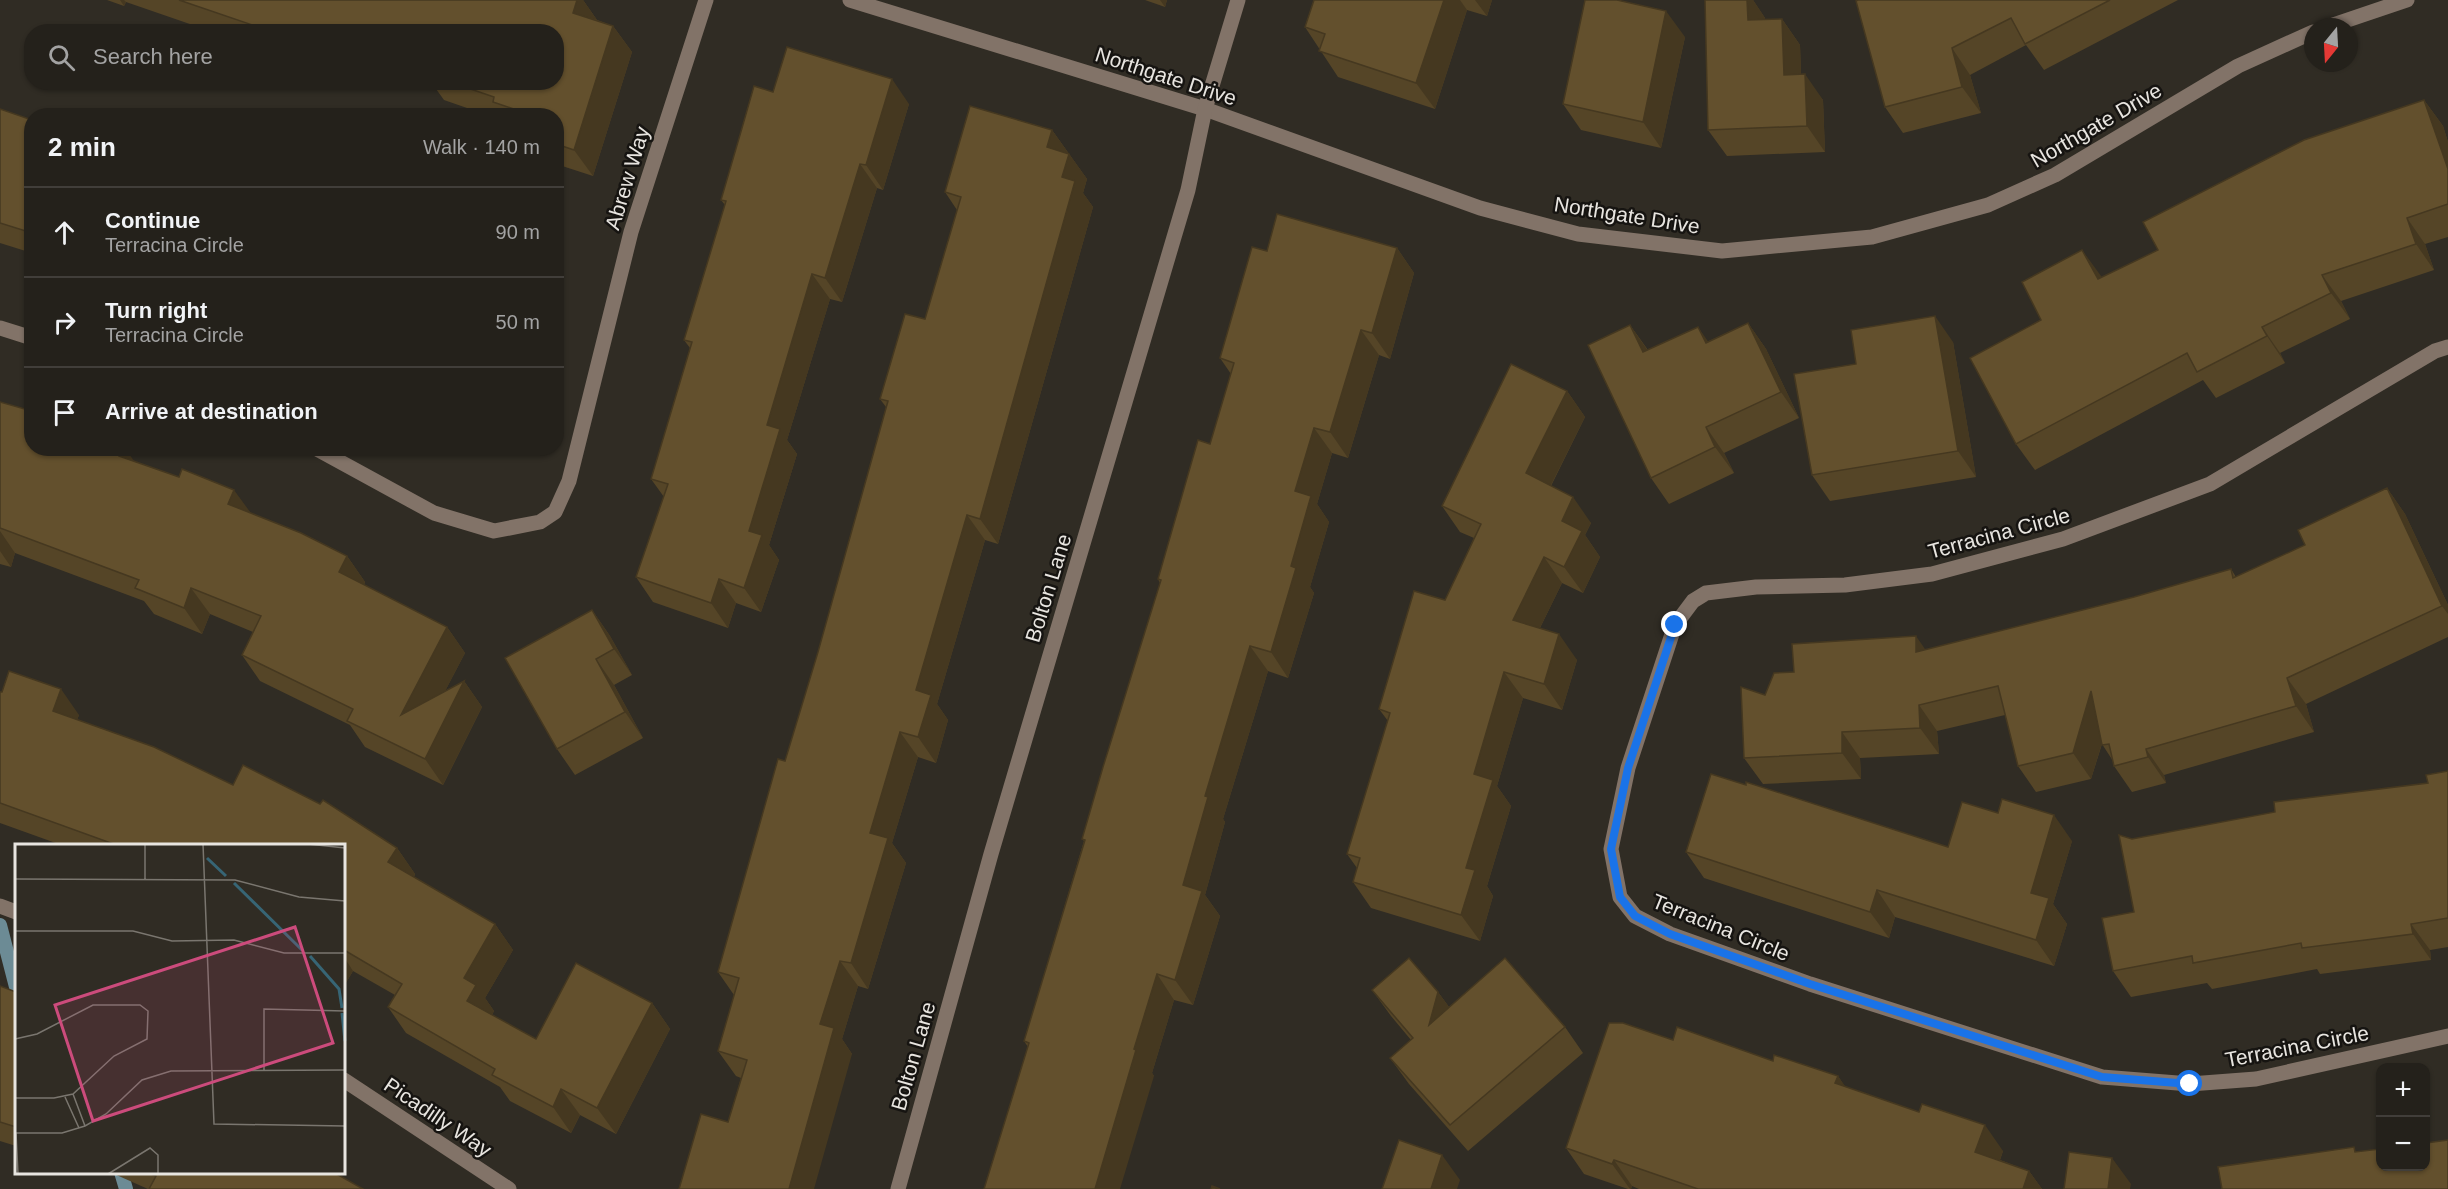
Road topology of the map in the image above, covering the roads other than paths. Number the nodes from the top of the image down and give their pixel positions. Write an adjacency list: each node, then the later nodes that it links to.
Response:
1 (706, 0): 11 (street, Abrew Way)
2 (850, 0): 7 (street, Northgate Drive)
3 (1238, 0): 7 (street, Bolton Lane)
4 (2407, 0): 5 (street)
5 (2354, 18)
6 (2304, 36): 7 (street, Northgate Drive)
7 (1204, 109): 17 (street, Bolton Lane)
8 (0, 328): 9 (street)
9 (24, 336)
10 (2448, 347): 14 (street, Terracina Circle)
11 (330, 456)
12 (0, 906): 13 (street)
13 (15, 912)
14 (2448, 1036)
15 (345, 1081): 16 (street, Picadilly Way)
16 (508, 1189)
17 (898, 1189)

